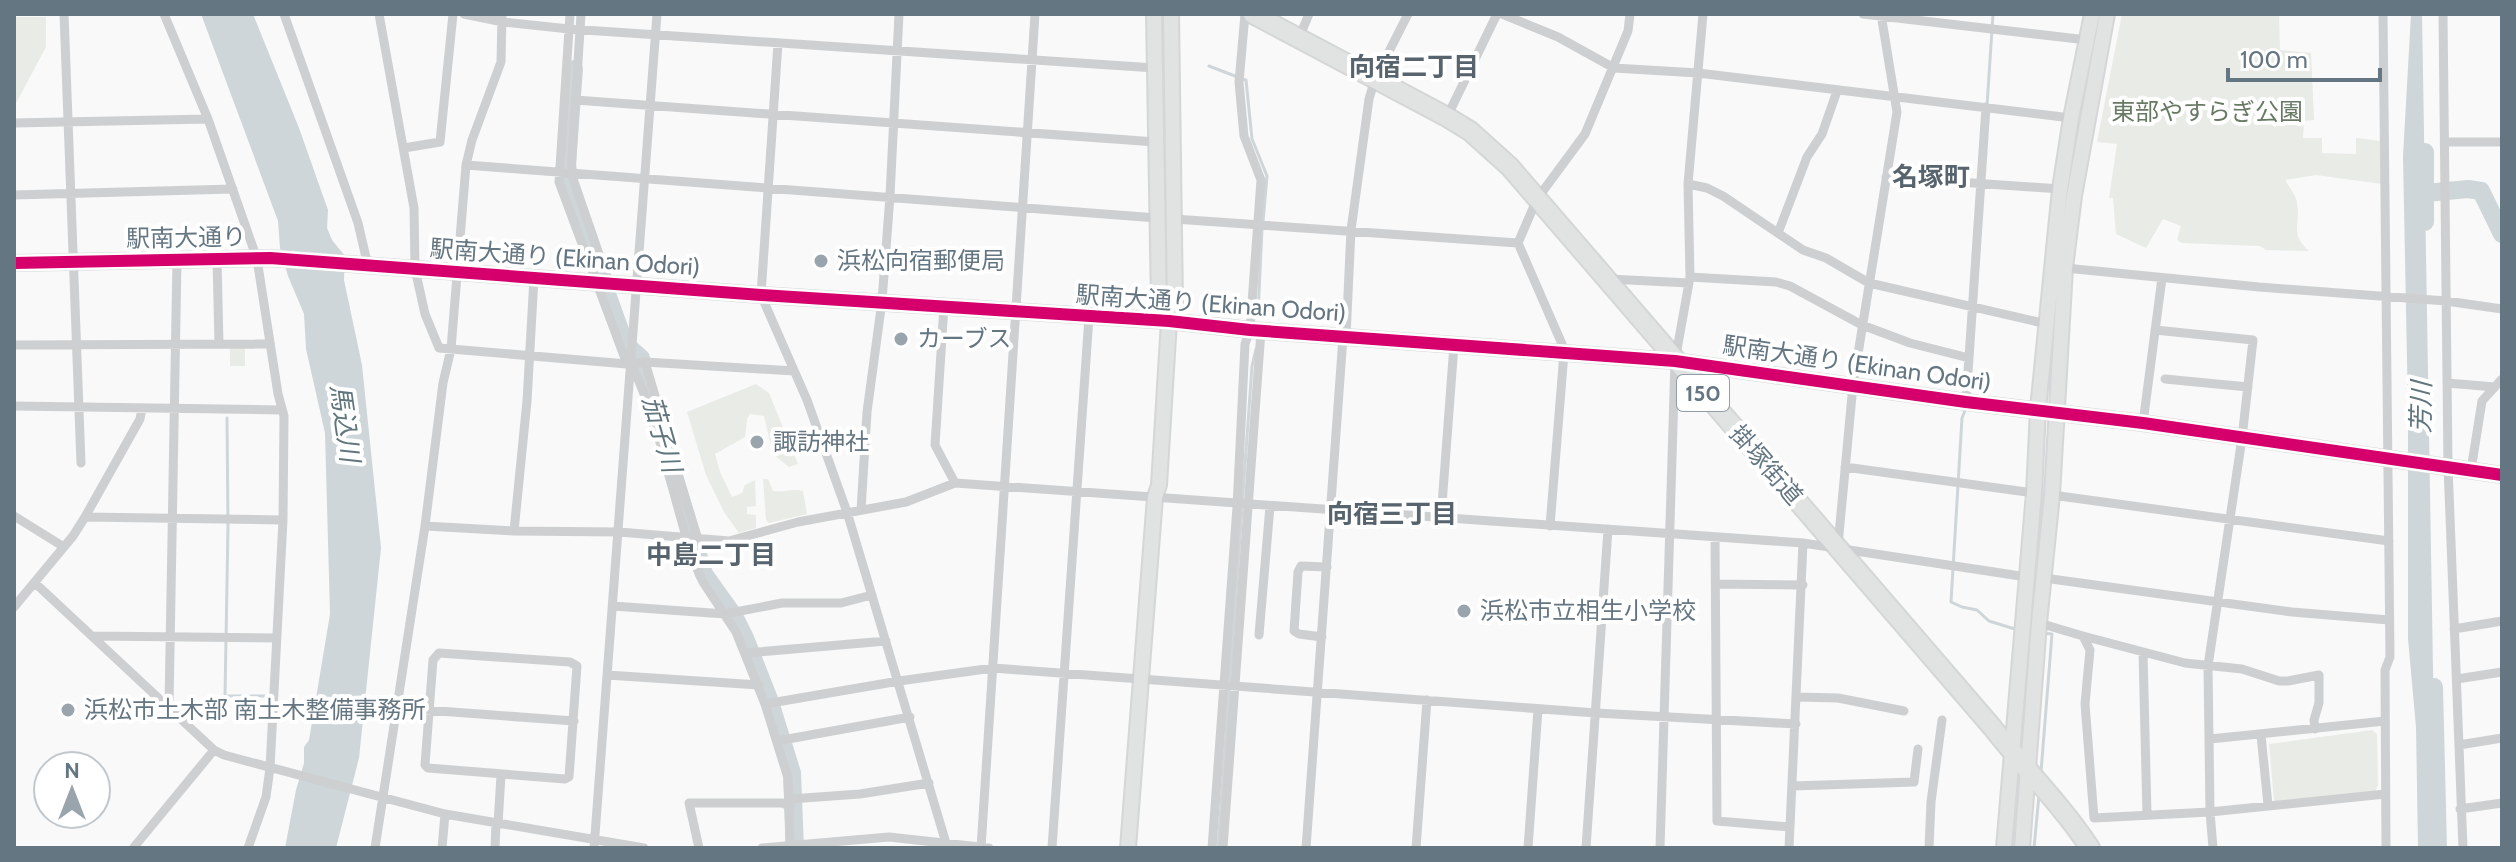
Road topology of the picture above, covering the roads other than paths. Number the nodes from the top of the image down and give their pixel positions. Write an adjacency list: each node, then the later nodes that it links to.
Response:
1 (64, 14): 48 (street)
2 (164, 14): 47 (street)
3 (284, 14): 82 (street)
4 (379, 14): 55 (street)
5 (453, 14): 55 (street)
6 (464, 14): 27 (street)
7 (570, 14): 28 (street)
8 (581, 14): 28 (street)
9 (657, 14): 29 (street)
10 (899, 14): 33 (street)
11 (1035, 14): 34 (street)
12 (1154, 14): 35 (street)
13 (1171, 14): 72 (street)
14 (1245, 14): 73 (street)
15 (1253, 14): 30 (highway, 掛塚街道 / 150)
16 (1309, 14): 30 (street)
17 (1408, 14): 38 (street)
18 (1500, 14): 36 (street); 45 (street)
19 (1630, 14): 36 (street)
20 (1703, 14): 37 (street)
21 (1863, 14): 26 (street)
22 (2092, 14): 31 (street)
23 (2107, 14): 83 (street)
24 (2383, 14): 94 (street)
25 (2443, 14): 53 (street)
26 (1881, 15): 31 (street); 40 (street)
27 (502, 18): 28 (street); 56 (street)
28 (574, 28): 29 (street); 41 (street); 57 (street)
29 (656, 33): 32 (street); 42 (street)
30 (1299, 38): 38 (highway, 掛塚街道 / 150)
31 (2087, 40): 46 (street)
32 (778, 43): 33 (street); 44 (street)
33 (899, 49): 34 (street); 50 (street)
34 (1032, 60): 35 (street); 51 (street)
35 (1155, 68): 52 (street)
36 (1614, 68): 37 (street); 69 (street)
37 (1698, 73): 39 (street); 62 (street)
38 (1375, 79): 45 (highway, 掛塚街道 / 150); 74 (street)
39 (1837, 91): 40 (street); 75 (street)
40 (1894, 97): 43 (street); 59 (street)
41 (575, 100): 42 (street); 58 (street)
42 (651, 104): 44 (street); 60 (street)
43 (1986, 107): 46 (street); 61 (street)
44 (773, 115): 50 (street); 63 (street)
45 (1447, 117): 69 (highway, 掛塚街道 / 150)
46 (2071, 118): 65 (street)
47 (208, 119): 48 (street); 64 (street)
48 (69, 122): 49 (street); 66 (street)
49 (14, 123)
50 (894, 123): 51 (street); 68 (street)
51 (1028, 134): 52 (street); 70 (street)
52 (1156, 142): 71 (street)
53 (2445, 142): 54 (street); 96 (street)
54 (2502, 142)
55 (404, 148): 84 (street)
56 (466, 165): 57 (street); 85 (street)
57 (559, 171): 58 (street); 90 (street)
58 (571, 173): 60 (street); 90 (street)
59 (1886, 177): 61 (street); 91 (street)
60 (643, 178): 63 (street); 92 (street)
61 (1980, 183): 65 (street); 98 (street)
62 (1688, 184): 75 (street); 89 (street)
63 (768, 188): 68 (street); 93 (street)
64 (233, 189): 66 (street); 78 (street)
65 (2060, 189): 103 (street)
66 (72, 193): 67 (street); 80 (street)
67 (14, 195)
68 (890, 196): 70 (street); 95 (street)
69 (1537, 199): 76 (street); 88 (highway, 掛塚街道 / 150)
70 (1024, 207): 71 (street); 100 (street)
71 (1157, 218): 102 (street)
72 (1174, 219): 73 (street); 102 (street)
73 (1261, 225): 74 (street); 106 (street)
74 (1351, 230): 76 (street); 107 (street)
75 (1778, 233): 91 (street)
76 (1518, 243): 115 (street)
77 (217, 259): 78 (street, 駅南大通り); 79 (street, 駅南大通り); 110 (street)
78 (264, 259): 82 (street, 駅南大通り); 111 (street)
79 (177, 260): 80 (street, 駅南大通り); 109 (street)
80 (75, 262): 81 (street, 駅南大通り); 108 (street)
81 (14, 263)
82 (363, 265): 84 (street, 駅南大通り (Ekinan Odori))
83 (2065, 268): 87 (street); 133 (street)
84 (415, 269): 85 (street, 駅南大通り (Ekinan Odori)); 114 (street)
85 (458, 272): 86 (street, 駅南大通り (Ekinan Odori)); 114 (street)
86 (534, 278): 90 (street, 駅南大通り (Ekinan Odori)); 116 (street)
87 (2162, 278): 94 (street); 105 (street)
88 (1606, 279): 89 (street); 119 (highway, 掛塚街道 / 150)
89 (1690, 280): 104 (street); 119 (street)
90 (603, 282): 92 (street, 駅南大通り (Ekinan Odori)); 118 (street)
91 (1869, 283): 98 (street); 104 (street)
92 (637, 285): 93 (street, 駅南大通り (Ekinan Odori)); 118 (street)
93 (761, 295): 95 (street, 駅南大通り (Ekinan Odori)); 120 (street)
94 (2387, 296): 96 (street); 136 (street)
95 (882, 301): 97 (street, 駅南大通り (Ekinan Odori)); 150 (street)
96 (2445, 301): 99 (street); 122 (street)
97 (944, 306): 100 (street, 駅南大通り (Ekinan Odori)); 142 (street)
98 (1972, 307): 103 (street); 117 (street)
99 (2502, 309)
100 (1017, 311): 101 (street, 駅南大通り (Ekinan Odori)); 143 (street)
101 (1089, 317): 102 (street, 駅南大通り (Ekinan Odori)); 144 (street)
102 (1169, 321): 106 (street, 駅南大通り (Ekinan Odori)); 147 (street)
103 (2047, 324): 131 (street)
104 (1862, 325): 117 (street); 124 (street)
105 (2155, 330): 125 (street); 134 (street)
106 (1256, 331): 107 (street, 駅南大通り (Ekinan Odori)); 148 (street)
107 (1344, 337): 113 (street, 駅南大通り (Ekinan Odori)); 151 (street)
108 (78, 344): 109 (street); 112 (street); 128 (street)
109 (175, 344): 110 (street); 130 (street)
110 (219, 344): 111 (street)
111 (270, 344): 132 (street)
112 (14, 345)
113 (1454, 345): 115 (street, 駅南大通り (Ekinan Odori)); 156 (street)
114 (451, 349): 116 (street); 159 (street)
115 (1564, 353): 119 (street, 駅南大通り (Ekinan Odori)); 160 (street)
116 (529, 357): 118 (street); 162 (street)
117 (1969, 358): 126 (street)
118 (635, 360): 120 (street); 163 (street); 166 (street)
119 (1675, 361): 124 (street, 駅南大通り (Ekinan Odori)); 164 (street); 170 (highway, 掛塚街道 / 150)
120 (794, 371): 152 (street)
121 (2165, 379): 125 (street)
122 (2447, 383): 123 (street); 138 (street)
123 (2499, 383): 140 (street)
124 (1853, 385): 126 (street, 駅南大通り (Ekinan Odori)); 139 (street)
125 (2248, 387): 135 (street)
126 (1966, 402): 131 (street, 駅南大通り (Ekinan Odori))
127 (14, 406): 128 (street)
128 (79, 407): 129 (street); 137 (street)
129 (142, 408): 130 (street); 154 (street)
130 (174, 408): 132 (street); 155 (street)
131 (2038, 409): 133 (street, 駅南大通り (Ekinan Odori)); 145 (street)
132 (282, 410): 157 (street)
133 (2058, 412): 134 (street, 駅南大通り (Ekinan Odori)); 146 (street)
134 (2143, 423): 135 (street, 駅南大通り (Ekinan Odori))
135 (2242, 438): 136 (street, 駅南大通り (Ekinan Odori)); 158 (street)
136 (2390, 458): 138 (street, 駅南大通り (Ekinan Odori)); 167 (street)
137 (81, 463)
138 (2445, 466): 140 (street, 駅南大通り (Ekinan Odori)); 185 (street)
139 (1845, 467): 145 (street); 170 (street)
140 (2471, 470): 141 (street, 駅南大通り (Ekinan Odori))
141 (2502, 475)
142 (955, 483): 143 (street); 150 (street)
143 (1005, 486): 144 (street); 196 (street)
144 (1077, 491): 147 (street); 197 (street)
145 (2034, 493): 172 (street)
146 (2052, 495): 158 (street); 173 (street)
147 (1155, 497): 148 (street); 200 (street)
148 (1242, 503): 149 (street); 204 (street)
149 (1270, 506): 151 (street); 186 (street)
150 (861, 510): 152 (street)
151 (1332, 511): 156 (street); 171 (street)
152 (847, 512): 166 (street); 177 (street)
153 (14, 516): 169 (street)
154 (85, 517): 155 (street); 169 (street)
155 (172, 518): 157 (street); 189 (street)
156 (1441, 518): 160 (street)
157 (283, 520): 191 (street)
158 (2229, 520): 167 (street); 178 (street)
159 (425, 526): 162 (street); 210 (street)
160 (1550, 526): 161 (street)
161 (1608, 529): 164 (street); 214 (street)
162 (514, 531): 163 (street)
163 (619, 532): 166 (street); 179 (street)
164 (1670, 534): 165 (street); 216 (street)
165 (1715, 537): 168 (street); 175 (street)
166 (692, 538): 181 (street)
167 (2389, 541): 182 (street)
168 (1803, 543): 170 (street); 176 (street)
169 (64, 547): 174 (street)
170 (1838, 548): 172 (street); 230 (highway, 掛塚街道 / 150)
171 (1327, 567): 190 (street); 190 (street)
172 (2027, 577): 230 (street)
173 (2044, 578): 178 (street); 184 (street)
174 (35, 583): 180 (street); 187 (street)
175 (1716, 584): 176 (street); 217 (street)
176 (1803, 585): 206 (street)
177 (872, 595): 181 (street); 192 (street)
178 (2217, 602): 182 (street); 195 (street)
179 (613, 606): 181 (street); 199 (street)
180 (14, 607)
181 (729, 613): 194 (street)
182 (2389, 620): 220 (street)
183 (2502, 621): 185 (street)
184 (2039, 623): 188 (street); 232 (street)
185 (2454, 629): 201 (street)
186 (1259, 635)
187 (93, 636): 189 (street); 209 (street)
188 (2083, 636): 193 (street); 245 (street)
189 (170, 637): 191 (street); 209 (street)
190 (1322, 637): 205 (street)
191 (277, 638): 231 (street)
192 (886, 641): 194 (street); 202 (street)
193 (2143, 652): 195 (street); 244 (street)
194 (750, 653): 203 (street)
195 (2208, 666): 222 (street); 225 (street)
196 (993, 668): 197 (street); 202 (street); 260 (street)
197 (1065, 672): 200 (street); 262 (street)
198 (2502, 672): 201 (street)
199 (607, 675): 203 (street); 250 (street)
200 (1141, 678): 204 (street); 263 (street)
201 (2457, 679): 227 (street)
202 (899, 681): 208 (street); 215 (street)
203 (759, 685): 208 (street)
204 (1229, 685): 205 (street); 264 (street); 265 (street)
205 (1318, 692): 207 (street); 266 (street)
206 (1797, 697): 213 (street); 221 (street)
207 (1427, 700): 211 (street); 267 (street)
208 (769, 704): 226 (street)
209 (169, 706): 229 (street)
210 (398, 708): 212 (street); 237 (street)
211 (1538, 709): 214 (street); 268 (street)
212 (429, 711): 219 (street); 219 (street); 233 (street)
213 (1904, 711)
214 (1596, 713): 216 (street); 269 (street)
215 (910, 717): 226 (street); 234 (street)
216 (1664, 717): 217 (street); 270 (street)
217 (1716, 719): 221 (street); 248 (street)
218 (1942, 720): 272 (street)
219 (574, 721): 233 (street)
220 (2385, 721): 222 (street); 236 (street)
221 (1796, 724): 235 (street)
222 (2315, 729): 223 (street)
223 (2261, 735): 225 (street); 240 (street)
224 (2502, 738): 227 (street)
225 (2210, 739): 242 (street)
226 (781, 741): 238 (street)
227 (2459, 745): 241 (street)
228 (1918, 749): 235 (street)
229 (214, 750): 231 (street); 252 (street)
230 (2011, 750): 232 (highway, 掛塚街道 / 150); 273 (street)
231 (270, 768): 237 (street); 253 (street)
232 (2027, 771): 247 (highway, 掛塚街道 / 150); 274 (street)
233 (501, 775): 246 (street)
234 (929, 783): 238 (street); 249 (street)
235 (1792, 786): 248 (street)
236 (2385, 794): 240 (street); 277 (street)
237 (379, 797): 243 (street); 254 (street)
238 (792, 800): 251 (street); 258 (street)
239 (2502, 803): 241 (street)
240 (2268, 805): 242 (street)
241 (2460, 809): 278 (street)
242 (2210, 812): 244 (street); 276 (street)
243 (445, 814): 246 (street); 255 (street)
244 (2147, 815): 245 (street)
245 (2094, 818): 247 (street)
246 (497, 823): 250 (street); 256 (street)
247 (2076, 826): 275 (highway, 掛塚街道 / 150)
248 (1790, 827): 271 (street)
249 (946, 843): 251 (street); 260 (street)
250 (594, 844): 257 (street)
251 (792, 845): 259 (street)
252 (134, 847)
253 (248, 848)
254 (375, 848)
255 (442, 848)
256 (495, 848)
257 (644, 848)
258 (699, 848)
259 (762, 848)
260 (981, 848): 261 (street)
261 (989, 848)
262 (1052, 848)
263 (1128, 848)
264 (1212, 848)
265 (1223, 848)
266 (1306, 848)
267 (1416, 848)
268 (1528, 848)
269 (1586, 848)
270 (1660, 848)
271 (1789, 848)
272 (1929, 848)
273 (2004, 848)
274 (2022, 848)
275 (2090, 848)
276 (2213, 848)
277 (2386, 848)
278 (2463, 848)

